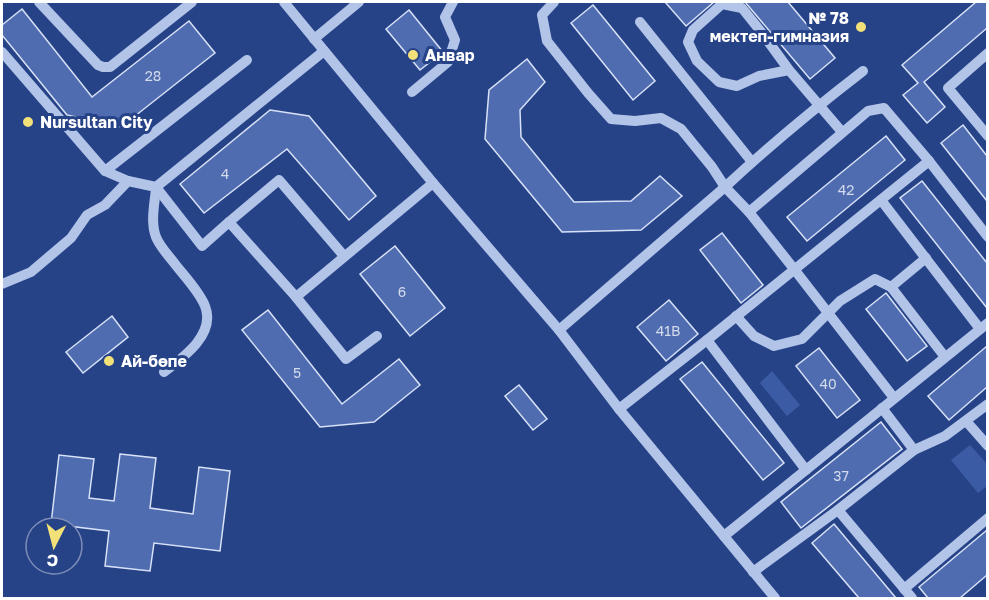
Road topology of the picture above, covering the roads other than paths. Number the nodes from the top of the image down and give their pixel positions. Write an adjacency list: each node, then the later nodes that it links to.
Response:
1 (39, 2): 2 (street)
2 (192, 2)
3 (284, 2): 8 (street)
4 (359, 2): 8 (street)
5 (453, 2): 15 (street)
6 (554, 2): 25 (street)
7 (640, 22): 19 (street)
8 (314, 39): 9 (street)
9 (324, 51): 23 (street); 24 (street)
10 (2, 52): 21 (street)
11 (987, 53): 18 (street)
12 (247, 60): 21 (street)
13 (789, 70): 13 (street); 16 (street)
14 (862, 71): 16 (street)
15 (412, 92)
16 (820, 104): 17 (street); 19 (street)
17 (842, 132): 20 (street); 27 (street)
18 (987, 136)
19 (752, 162): 25 (street)
20 (929, 162): 26 (street); 29 (street)
21 (105, 171): 22 (street)
22 (128, 181): 24 (street); 33 (street)
23 (433, 183): 30 (street); 39 (street)
24 (156, 186): 28 (street); 43 (street)
25 (725, 187): 27 (street); 39 (street)
26 (881, 200): 31 (street); 32 (street)
27 (748, 212): 32 (street)
28 (229, 222): 30 (street); 35 (street)
29 (987, 237)
30 (344, 256): 35 (street)
31 (926, 258): 34 (street); 38 (street)
32 (794, 269): 36 (street); 37 (street)
33 (2, 284)
34 (891, 287): 36 (street); 42 (street)
35 (296, 297): 40 (street)
36 (828, 312): 37 (street); 44 (street)
37 (736, 316): 41 (street)
38 (984, 326): 42 (street)
39 (558, 330): 47 (street)
40 (377, 336)
41 (706, 340): 47 (street); 51 (street)
42 (945, 357): 44 (street)
43 (164, 372)
44 (894, 398): 46 (street)
45 (987, 404): 48 (street)
46 (882, 408): 50 (street); 51 (street)
47 (619, 409): 54 (street)
48 (966, 421): 49 (street); 50 (street)
49 (987, 446)
50 (914, 450): 52 (street)
51 (806, 470): 54 (street)
52 (838, 510): 55 (street); 56 (street)
53 (987, 518): 56 (street)
54 (724, 536): 55 (street)
55 (753, 572): 57 (street)
56 (904, 589): 58 (street)
57 (775, 598)
58 (912, 598)

